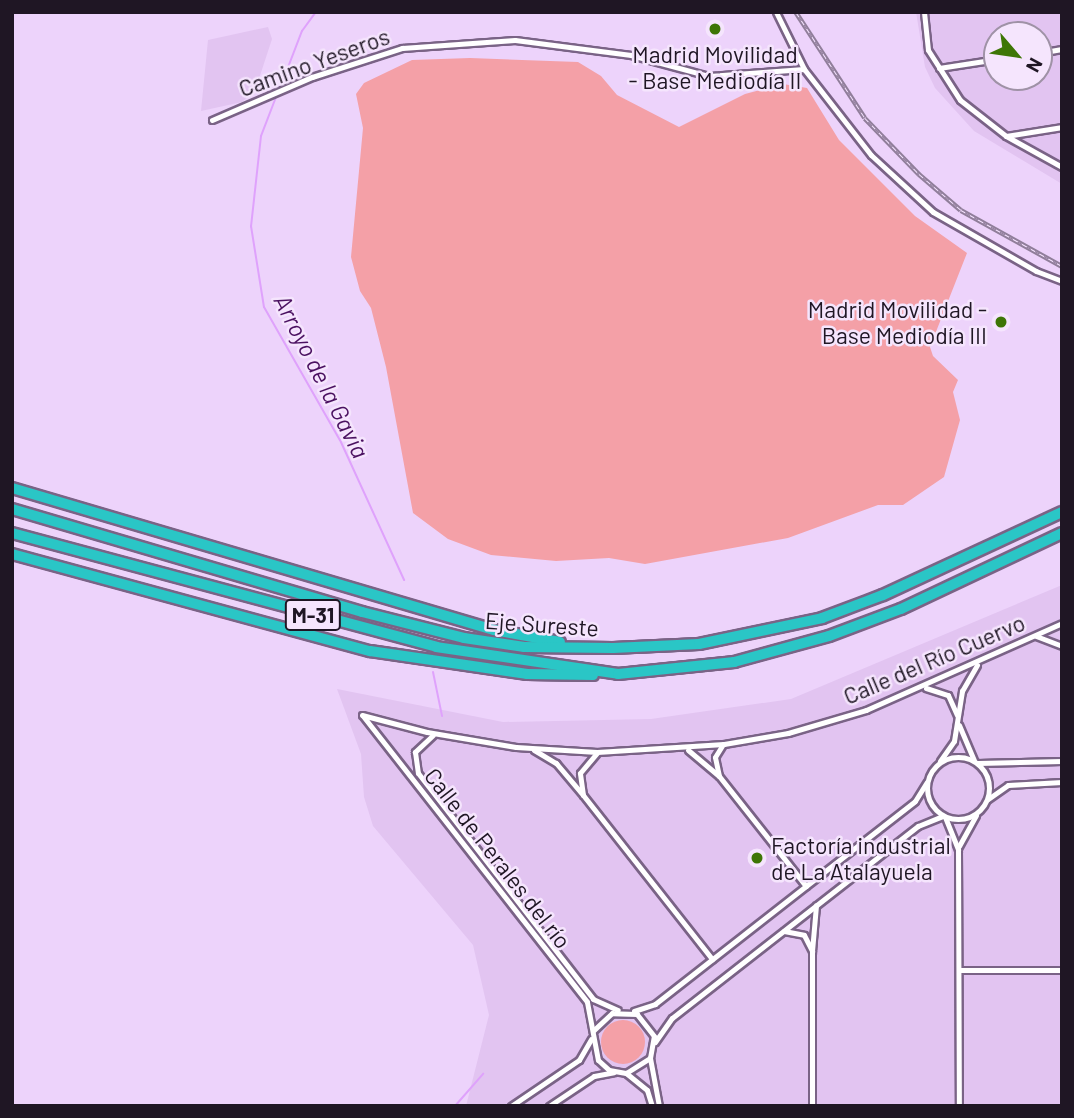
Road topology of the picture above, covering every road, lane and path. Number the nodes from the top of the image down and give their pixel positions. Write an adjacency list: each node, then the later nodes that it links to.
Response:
1 (776, 12): 5 (street)
2 (924, 12): 4 (street)
3 (983, 61): 4 (street)
4 (939, 68): 8 (street)
5 (804, 69): 6 (street, Camino Yeseros); 10 (street)
6 (212, 120)
7 (1062, 127): 8 (street)
8 (1006, 136): 9 (street)
9 (1062, 167)
10 (1062, 281)
11 (12, 488): 20 (highway)
12 (12, 509): 20 (highway, Eje Sureste / M-31)
13 (1062, 512): 20 (highway, Eje Sureste / M-31)
14 (12, 533): 22 (highway, Eje Sureste / M-31)
15 (1062, 533): 22 (highway, Eje Sureste / M-31)
16 (12, 554): 22 (highway)
17 (1062, 623): 18 (street, Calle del Río Cuervo)
18 (1036, 636): 19 (street); 21 (street, Calle del Río Cuervo)
19 (1062, 646)
20 (613, 648)
21 (982, 661): 23 (street, Calle del Río Cuervo); 25 (street)
22 (618, 674)
23 (923, 688): 25 (street); 27 (street, Calle del Río Cuervo)
24 (362, 715): 26 (street, Calle del Río Cuervo); 51 (street, Calle de Perales del río)
25 (958, 723): 32 (street); 33 (street)
26 (438, 734): 28 (street, Calle del Río Cuervo); 49 (street, Calle de Perales del río)
27 (724, 744): 29 (street, Calle del Río Cuervo); 34 (street)
28 (530, 748): 30 (street, Calle del Río Cuervo); 37 (street)
29 (683, 749): 30 (street, Calle del Río Cuervo); 34 (street)
30 (597, 752): 37 (street)
31 (1062, 761): 32 (street)
32 (976, 762): 33 (street); 38 (street)
33 (939, 764): 35 (street)
34 (719, 776): 42 (street)
35 (927, 782): 40 (street); 42 (street)
36 (1062, 782): 38 (street)
37 (583, 795): 46 (street)
38 (988, 799): 39 (street)
39 (979, 811): 40 (street); 41 (street)
40 (944, 816): 41 (street); 43 (street)
41 (958, 849): 47 (street)
42 (806, 887): 46 (street)
43 (816, 905): 44 (street); 45 (street)
44 (782, 931): 45 (street); 52 (street)
45 (812, 951): 60 (street)
46 (712, 960): 50 (street)
47 (959, 970): 48 (street); 61 (street)
48 (1062, 970)
49 (621, 1011): 50 (street); 51 (street)
50 (633, 1012): 52 (street)
51 (593, 1033): 54 (street); 56 (street)
52 (654, 1044): 53 (street)
53 (650, 1058): 55 (street); 59 (street)
54 (616, 1072): 55 (street); 57 (street)
55 (626, 1073): 58 (street)
56 (511, 1106)
57 (549, 1106)
58 (652, 1106)
59 (659, 1106)
60 (812, 1106)
61 (959, 1106)

